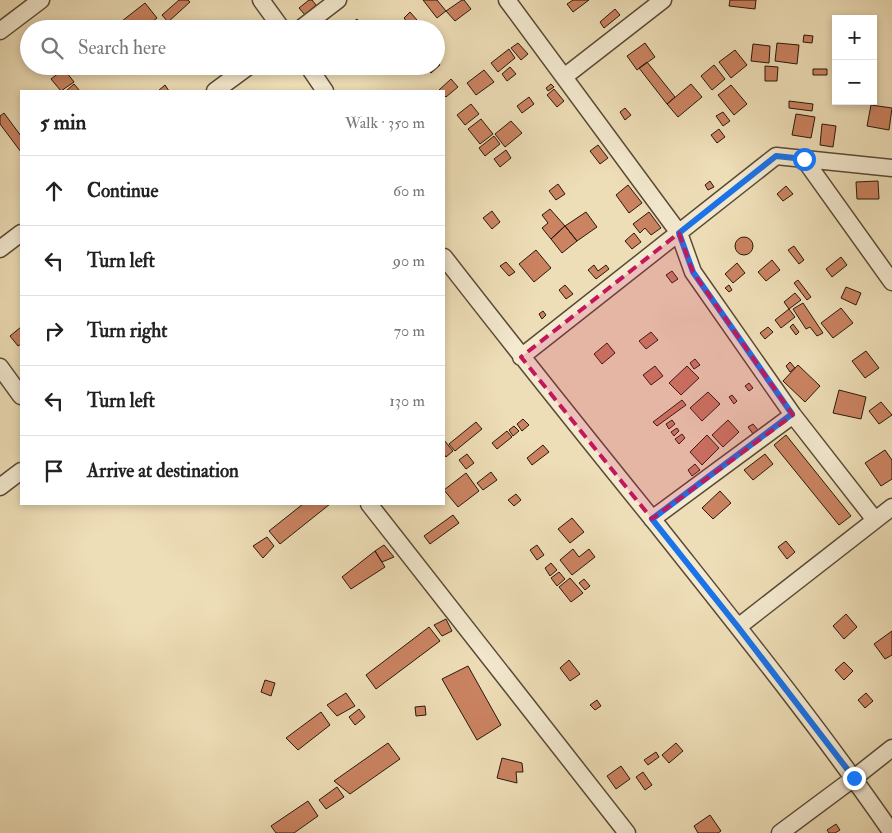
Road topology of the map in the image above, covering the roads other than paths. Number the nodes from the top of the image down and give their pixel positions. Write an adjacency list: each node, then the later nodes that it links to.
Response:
1 (41, 0): 8 (street)
2 (260, 0): 6 (street)
3 (338, 0): 7 (street)
4 (507, 0): 11 (street)
5 (663, 0): 11 (street)
6 (275, 20)
7 (312, 20)
8 (0, 31)
9 (237, 75): 12 (street)
10 (314, 75): 13 (street)
11 (564, 77): 16 (street)
12 (216, 90)
13 (323, 90)
14 (804, 159): 15 (street); 16 (street); 20 (street)
15 (892, 168)
16 (679, 233): 21 (street); 24 (street)
17 (20, 234): 18 (street)
18 (0, 248)
19 (445, 258): 21 (street)
20 (892, 282)
21 (522, 357): 29 (street)
22 (0, 366): 23 (street)
23 (20, 395)
24 (792, 414): 29 (street); 30 (street)
25 (20, 472): 26 (street)
26 (0, 487)
27 (370, 505): 34 (street)
28 (892, 507): 30 (street)
29 (652, 519): 31 (street)
30 (875, 520): 31 (street)
31 (738, 627): 33 (street)
32 (892, 748): 33 (street)
33 (854, 778): 35 (street); 36 (street)
34 (627, 833)
35 (780, 833)
36 (892, 833)

